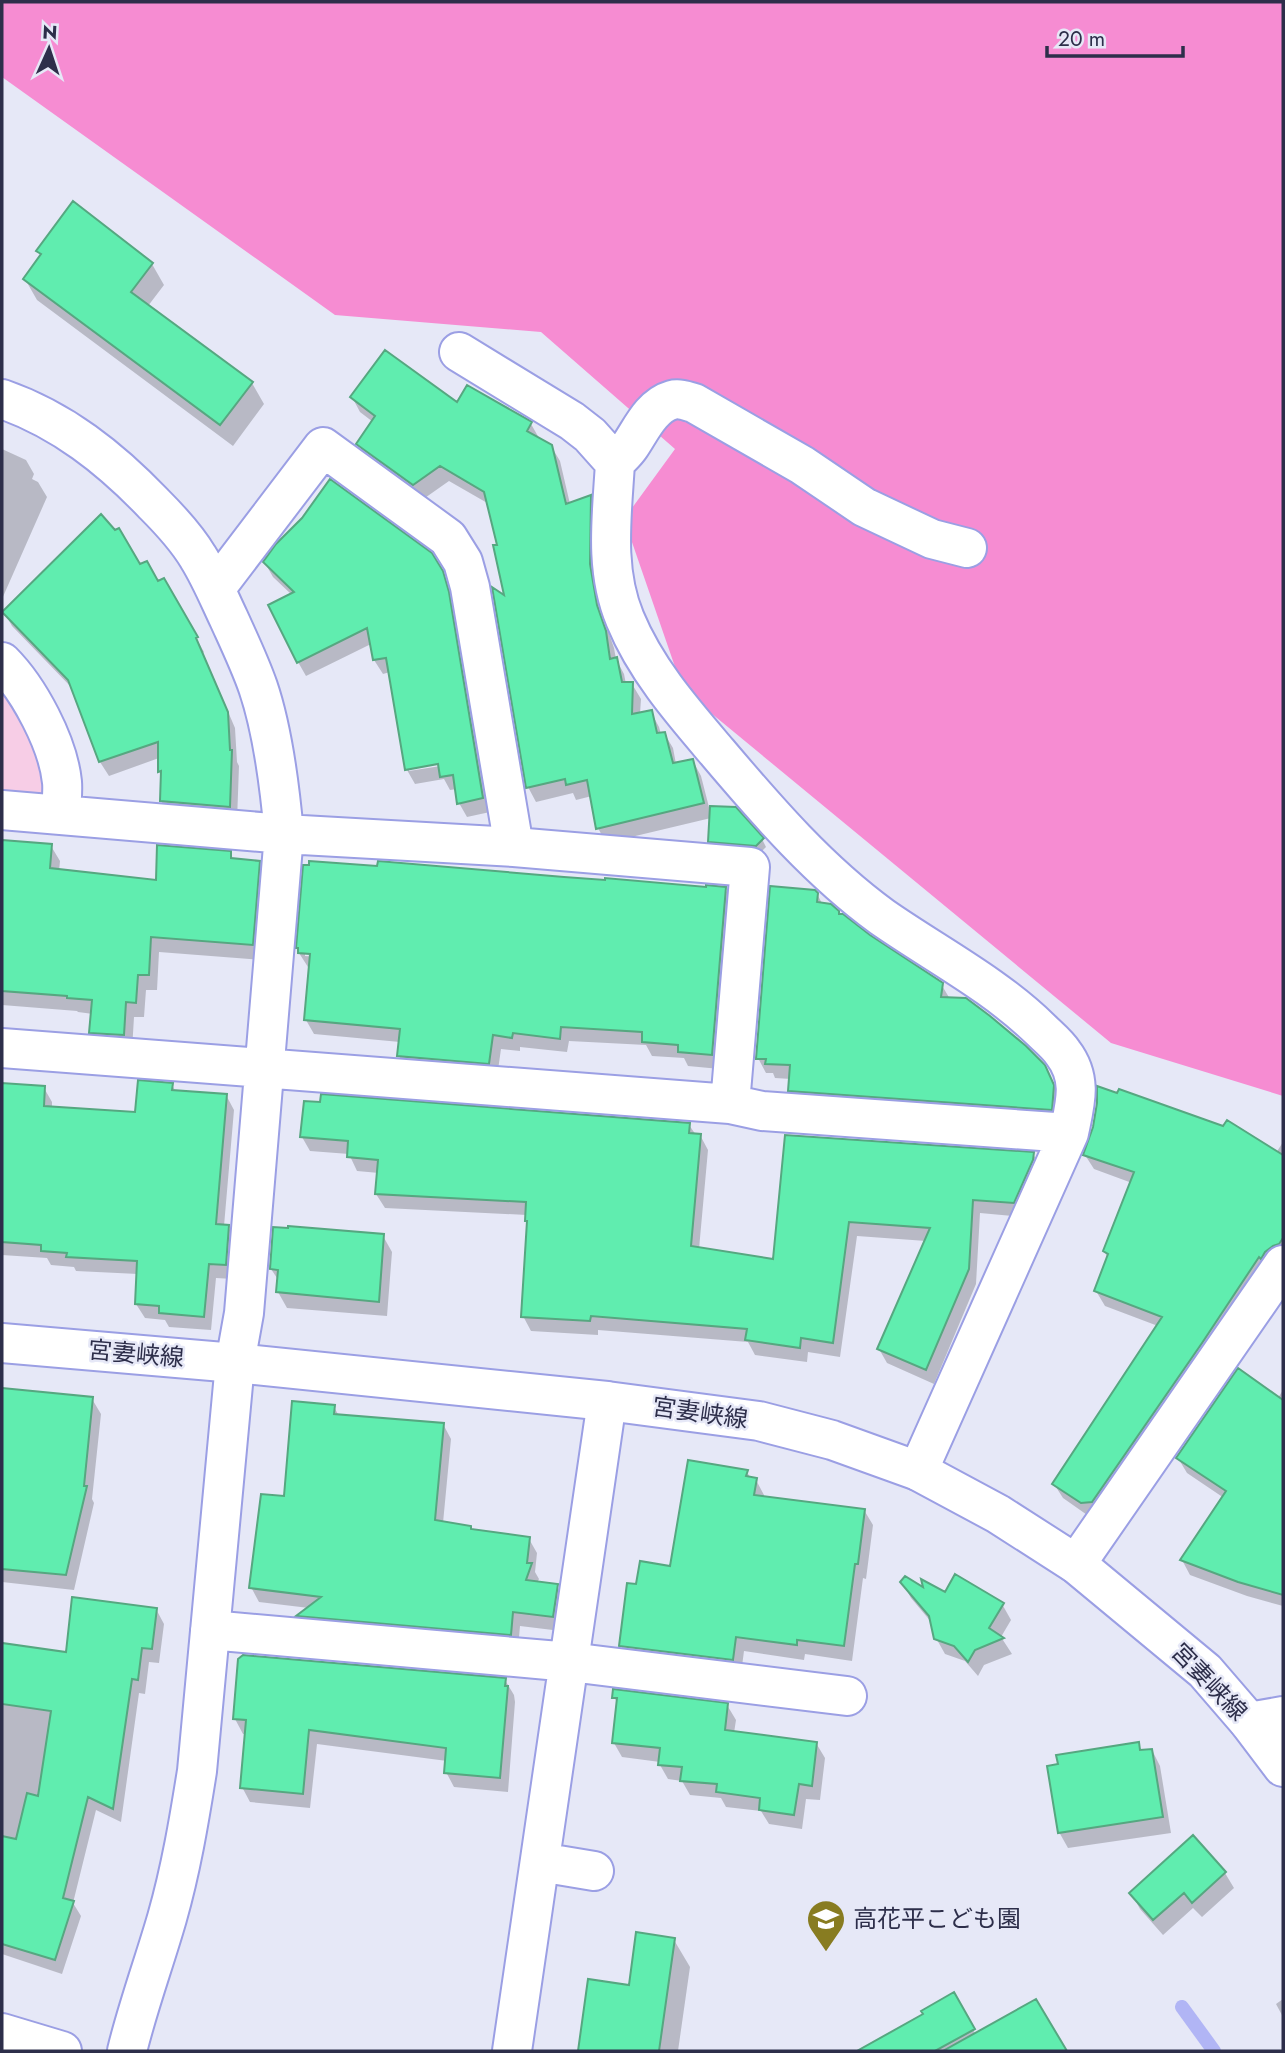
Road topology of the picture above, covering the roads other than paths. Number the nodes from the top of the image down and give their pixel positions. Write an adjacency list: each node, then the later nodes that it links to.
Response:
1 (459, 352): 3 (street)
2 (2, 399): 5 (street)
3 (615, 463): 4 (street); 14 (street)
4 (967, 548)
5 (215, 589): 9 (street); 10 (street)
6 (2, 662): 8 (street)
7 (2, 810): 8 (street)
8 (61, 815): 9 (street)
9 (285, 834): 10 (street); 12 (street)
10 (514, 847): 13 (street)
11 (2, 1048): 12 (street)
12 (264, 1068): 13 (street); 17 (street)
13 (730, 1104): 14 (street)
14 (1069, 1133): 19 (street)
15 (1283, 1265): 20 (street)
16 (2, 1343): 17 (street, 宮妻峡線)
17 (235, 1363): 18 (street, 宮妻峡線); 21 (street)
18 (607, 1401): 19 (street, 宮妻峡線); 22 (street)
19 (918, 1471): 20 (street, 宮妻峡線)
20 (1076, 1564): 24 (street, 宮妻峡線)
21 (210, 1630): 22 (street); 30 (street)
22 (570, 1662): 23 (street); 26 (street)
23 (847, 1696)
24 (1266, 1719): 25 (street, 宮妻峡線)
25 (1283, 1767)
26 (540, 1862): 27 (street); 31 (street)
27 (594, 1871)
28 (2, 2033): 29 (street)
29 (62, 2051)
30 (127, 2051)
31 (512, 2051)

